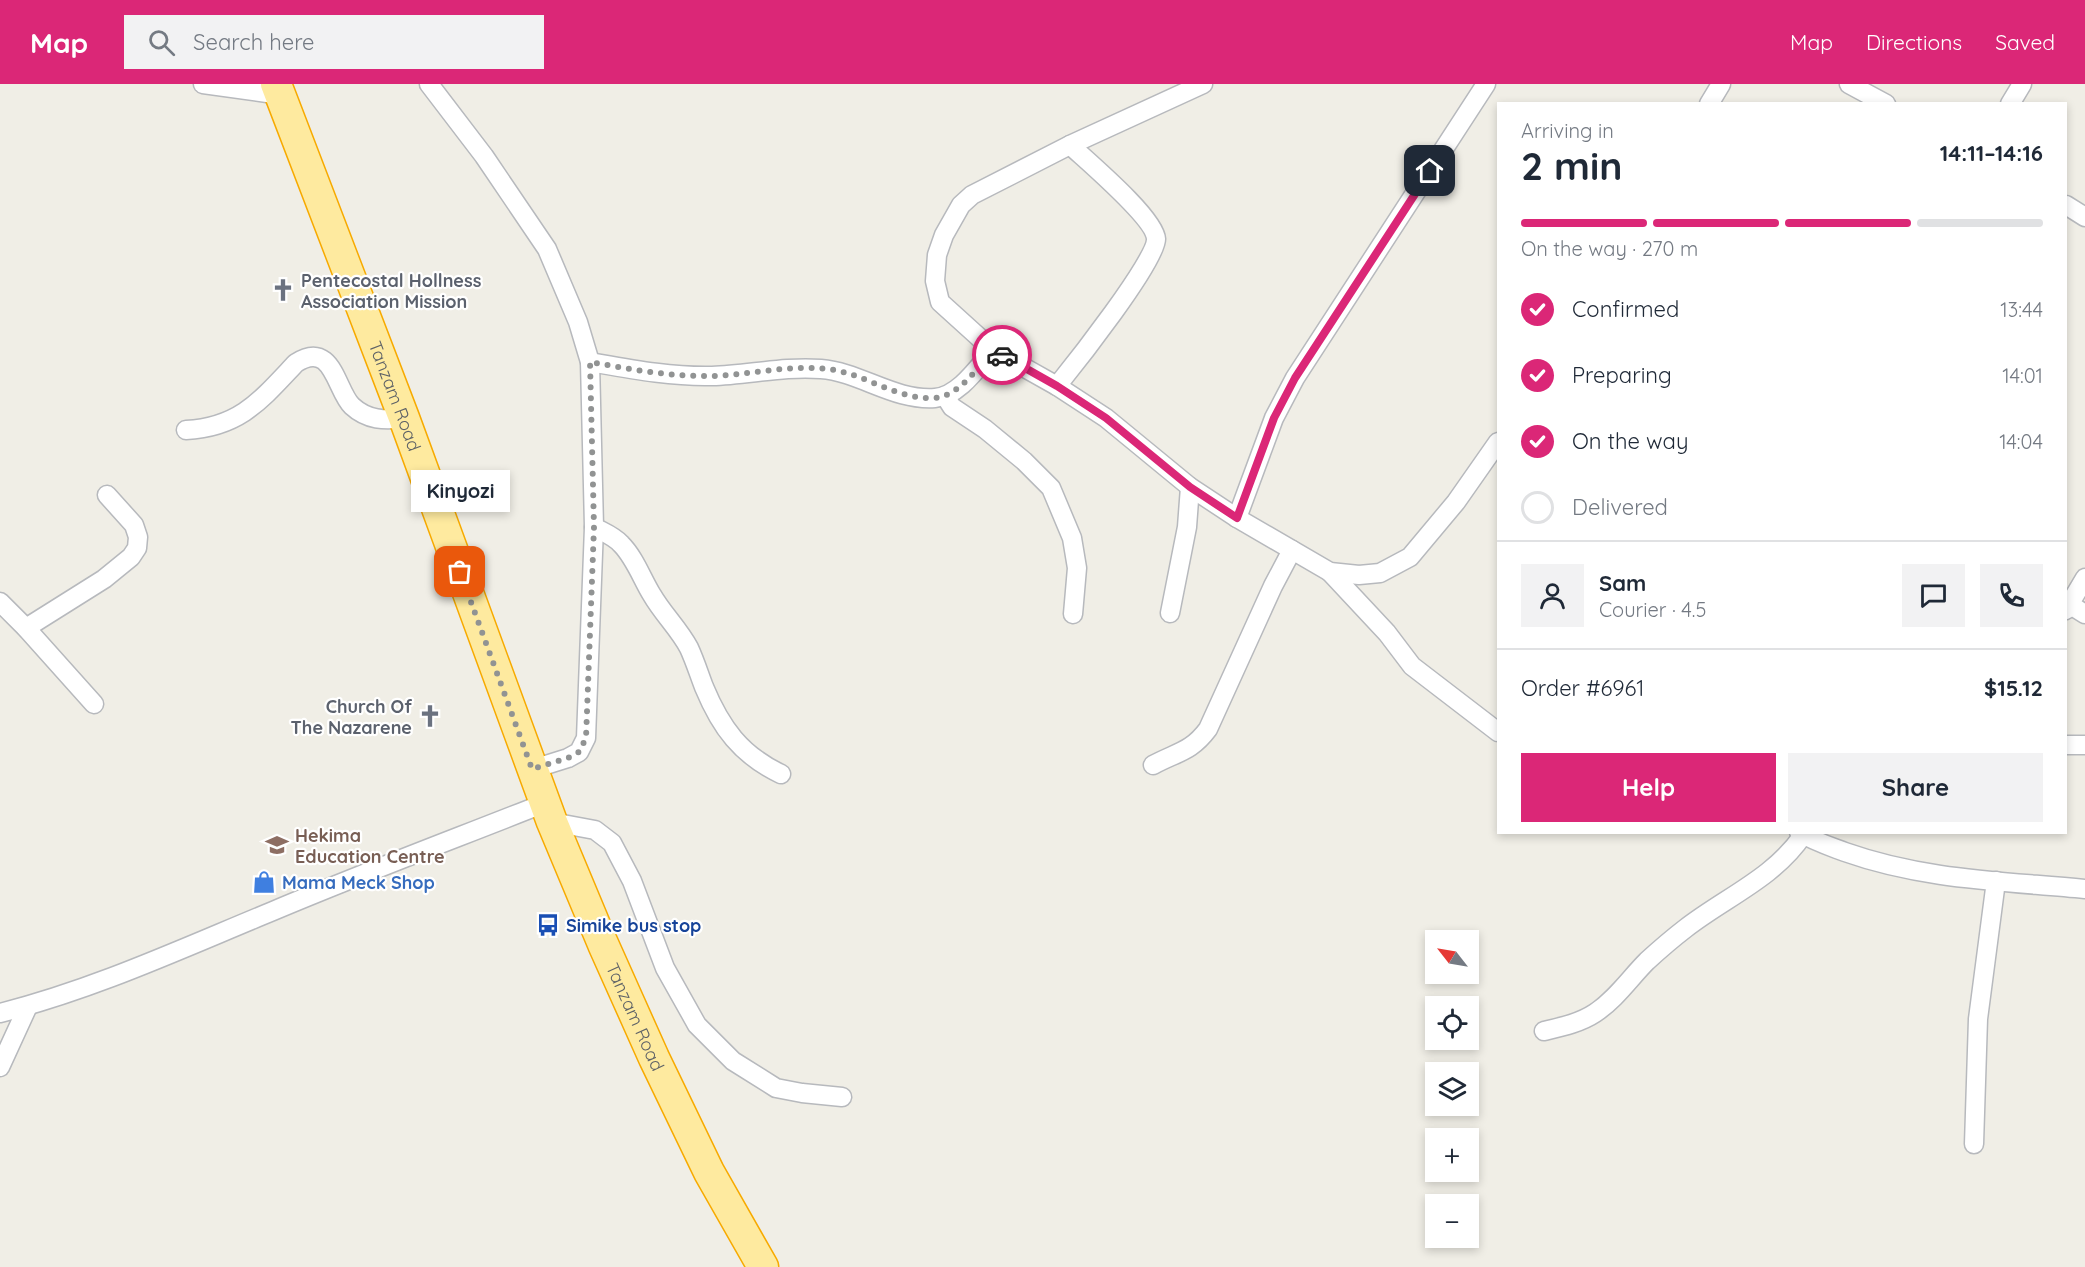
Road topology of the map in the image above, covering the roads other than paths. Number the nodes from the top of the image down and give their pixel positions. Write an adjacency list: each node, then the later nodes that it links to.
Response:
1 (203, 84): 8 (street)
2 (429, 84): 16 (street)
3 (1203, 84): 12 (street)
4 (1486, 84): 24 (street)
5 (1721, 84): 9 (street)
6 (1849, 84): 10 (street)
7 (2022, 84): 11 (street)
8 (278, 89): 19 (highway, Tanzam Road)
9 (1710, 102)
10 (1882, 102)
11 (2011, 102)
12 (1070, 145): 15 (street); 17 (street)
13 (2067, 206): 14 (street)
14 (2085, 218)
15 (993, 350): 17 (street); 18 (street)
16 (590, 362): 18 (street); 25 (street)
17 (1057, 386): 22 (street)
18 (945, 396): 32 (street)
19 (404, 418): 20 (street); 40 (highway, Tanzam Road)
20 (186, 430)
21 (1497, 443): 27 (street)
22 (1190, 487): 24 (street); 31 (street)
23 (107, 495): 34 (street)
24 (1237, 518): 26 (street)
25 (594, 527): 40 (street); 41 (street)
26 (1292, 550): 27 (street); 39 (street)
27 (1330, 572): 36 (street)
28 (2085, 578): 30 (street)
29 (0, 602): 34 (street)
30 (2067, 607): 33 (street)
31 (1170, 613)
32 (1073, 614)
33 (2085, 614)
34 (26, 628): 35 (street)
35 (94, 704)
36 (1497, 731)
37 (2067, 745): 38 (street)
38 (2085, 745)
39 (1154, 765)
40 (532, 769): 42 (highway, Tanzam Road)
41 (782, 774)
42 (549, 812): 46 (street); 50 (street); 52 (highway, Tanzam Road)
43 (1801, 834): 44 (street); 48 (street)
44 (1996, 881): 45 (street); 51 (street)
45 (2085, 889)
46 (28, 1006): 47 (street); 49 (street)
47 (0, 1013)
48 (1544, 1031)
49 (0, 1067)
50 (842, 1097)
51 (1974, 1144)
52 (763, 1267)

